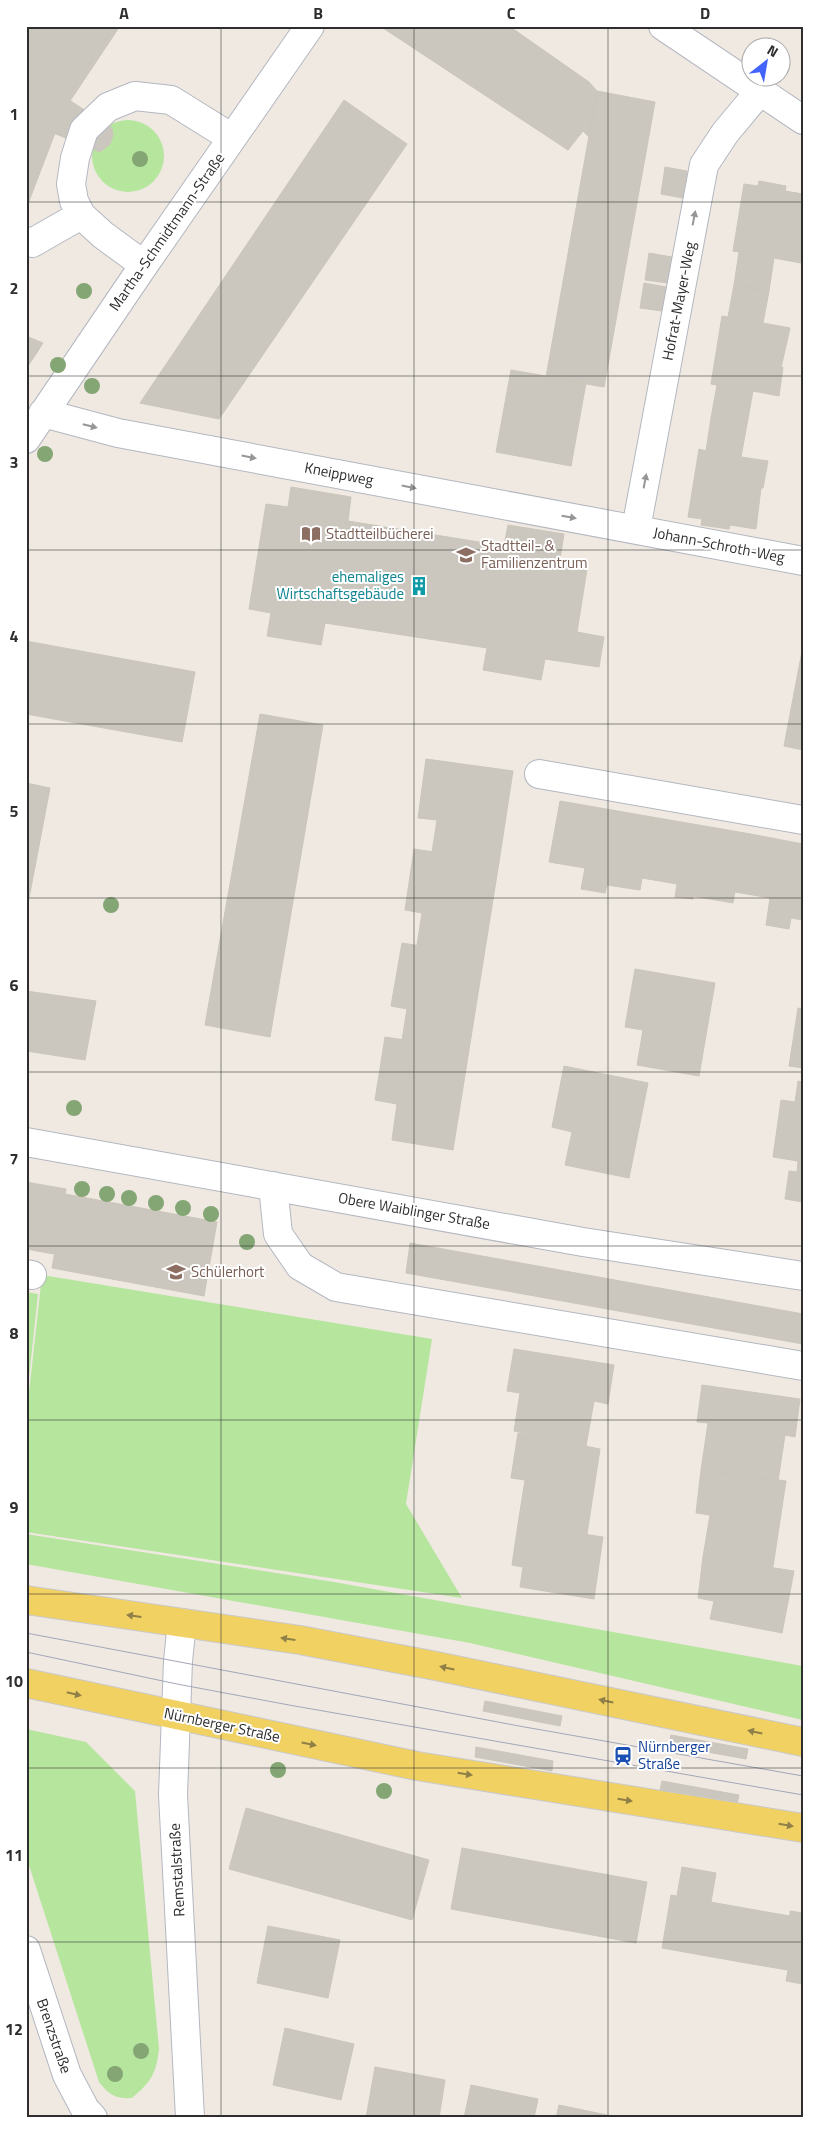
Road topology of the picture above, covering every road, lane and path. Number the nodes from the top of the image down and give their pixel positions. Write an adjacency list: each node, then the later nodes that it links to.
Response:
1 (310, 26): 5 (street, Martha-Schmidtmann-Straße)
2 (663, 26): 3 (street)
3 (760, 91): 4 (street); 11 (street, Hofrat-Mayer-Weg, one-way to 3)
4 (803, 120)
5 (232, 138): 6 (street); 8 (street, Martha-Schmidtmann-Straße)
6 (81, 215): 7 (street); 8 (street)
7 (26, 241)
8 (144, 265): 9 (street, Martha-Schmidtmann-Straße)
9 (43, 413): 10 (street, Martha-Schmidtmann-Straße); 11 (street, Kneippweg, one-way to 11)
10 (26, 439)
11 (636, 529): 12 (street, Johann-Schroth-Weg)
12 (803, 561)
13 (539, 774): 14 (street)
14 (803, 820)
15 (26, 1142): 16 (street, Obere Waiblinger Straße)
16 (273, 1186): 17 (street, Obere Waiblinger Straße); 18 (street)
17 (803, 1276)
18 (803, 1366)
19 (26, 1600): 20 (main road, one-way to 19)
20 (182, 1623): 22 (street, Remstalstraße); 23 (main road, one-way to 20)
21 (26, 1683): 22 (main road, Nürnberger Straße, one-way to 22)
22 (176, 1714): 24 (main road, Nürnberger Straße, one-way to 24); 27 (street, Remstalstraße)
23 (803, 1742)
24 (803, 1828)
25 (26, 1950): 26 (street, Brenzstraße)
26 (93, 2118)
27 (190, 2118)

